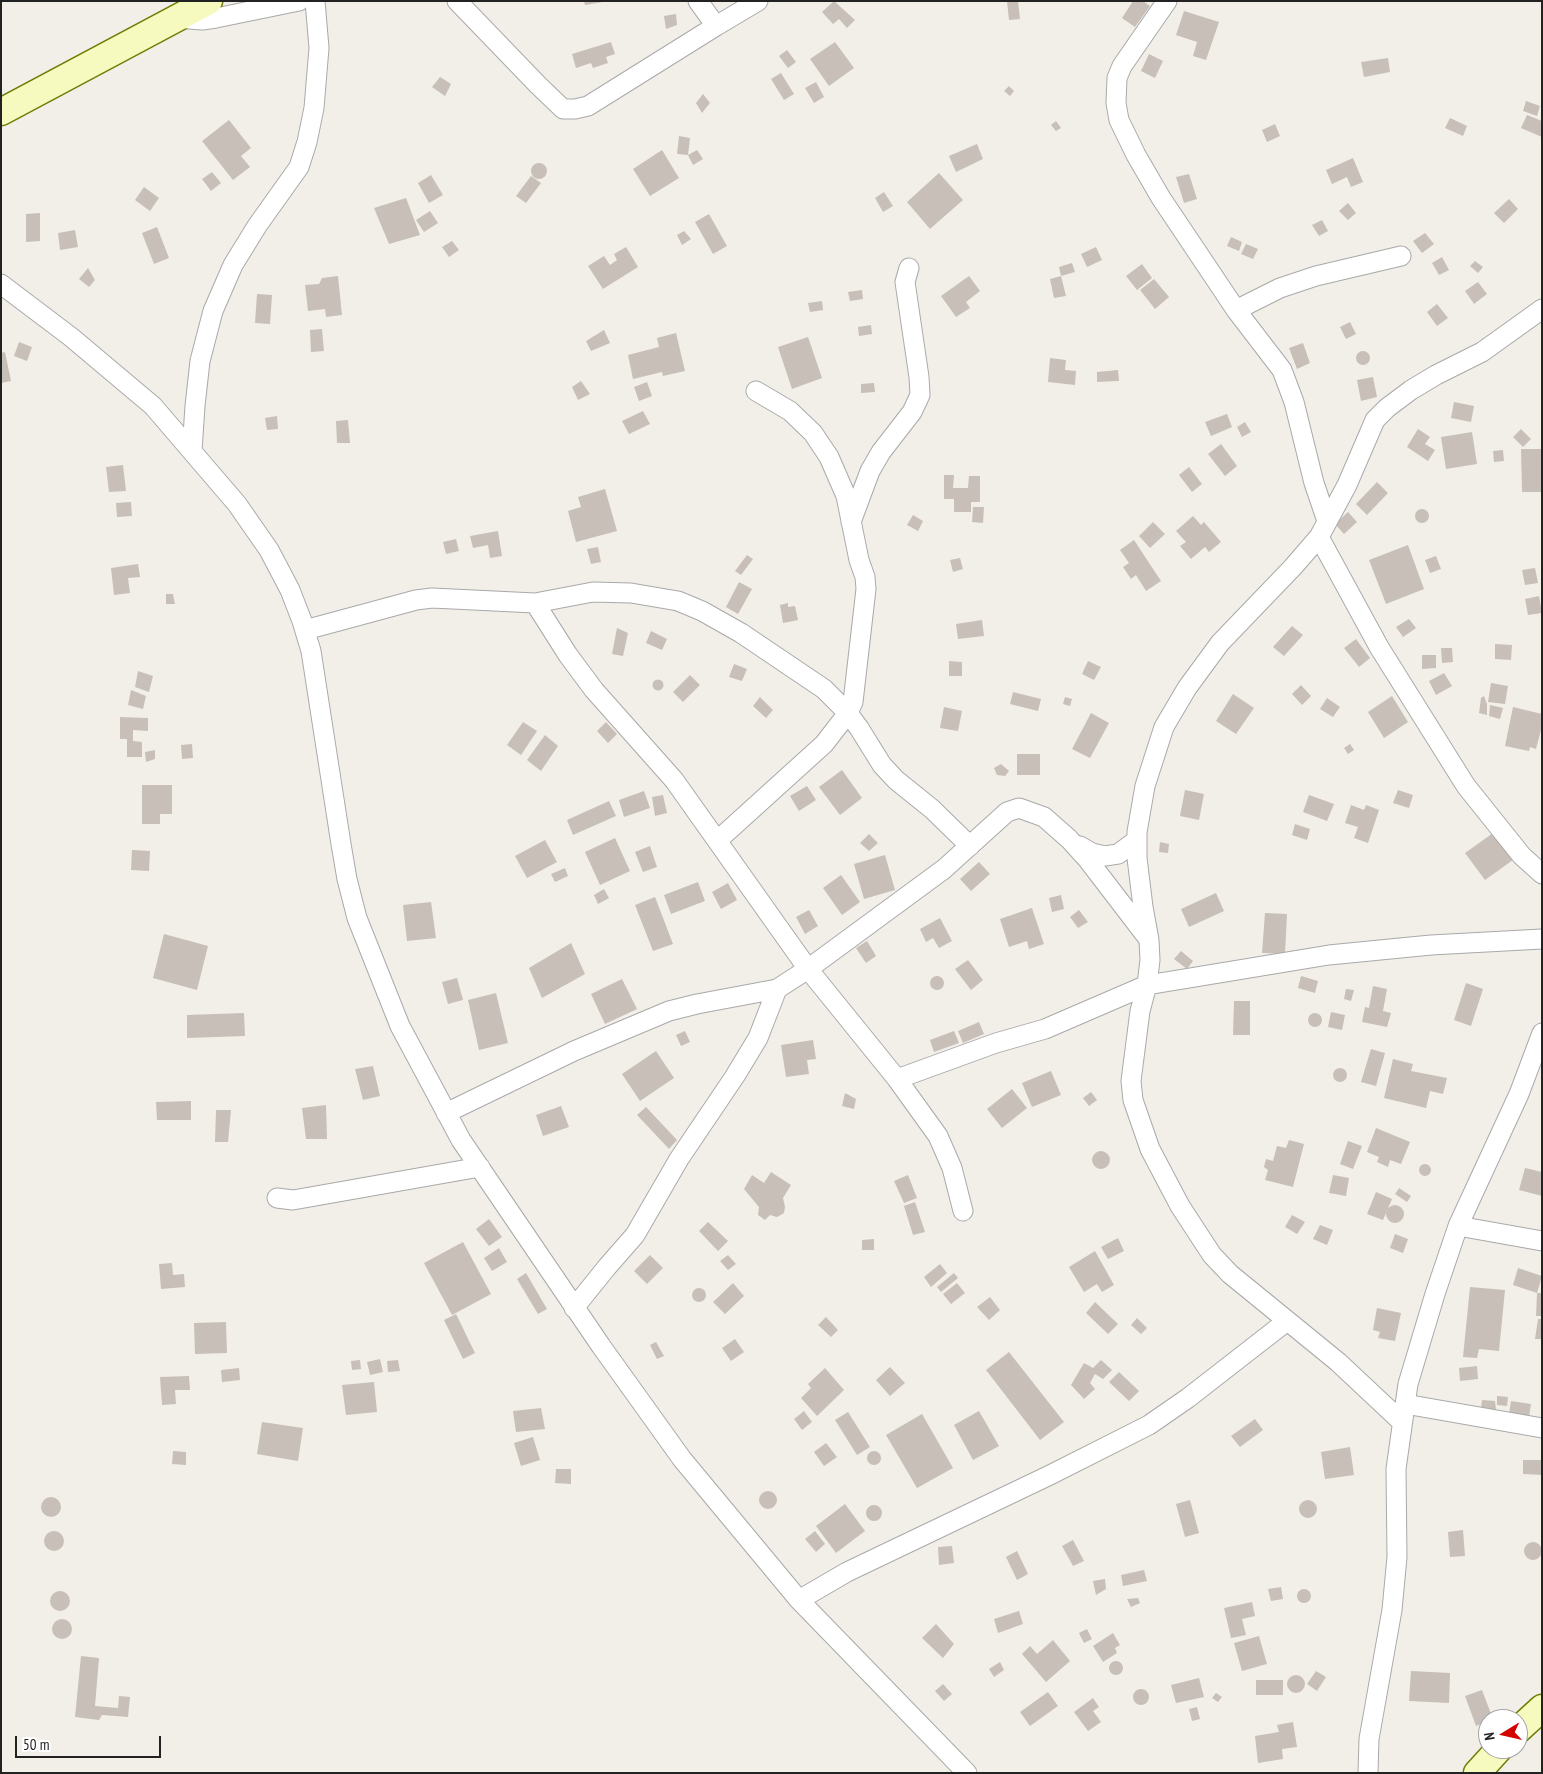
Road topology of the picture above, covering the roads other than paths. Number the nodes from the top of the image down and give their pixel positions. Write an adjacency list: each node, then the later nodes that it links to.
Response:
1 (209, 1): 8 (street)
2 (299, 1): 8 (street)
3 (315, 1): 17 (street)
4 (456, 1): 9 (street)
5 (698, 1): 9 (street)
6 (758, 1): 9 (street)
7 (1167, 1): 15 (street)
8 (177, 18): 10 (street)
9 (716, 26)
10 (1, 112)
11 (1401, 256): 15 (street)
12 (909, 268): 18 (street)
13 (1, 284): 17 (street)
14 (1542, 309): 19 (street)
15 (1236, 310): 19 (street)
16 (756, 391): 18 (street)
17 (192, 452): 21 (street)
18 (851, 522): 22 (street)
19 (1323, 529): 25 (street); 27 (street)
20 (535, 602): 21 (street); 22 (street); 24 (street)
21 (305, 630): 35 (street)
22 (848, 713): 24 (street); 26 (street)
23 (1069, 839): 25 (street); 26 (street); 29 (street)
24 (718, 840): 30 (street)
25 (1137, 840): 29 (street)
26 (970, 846): 30 (street)
27 (1542, 874)
28 (1542, 939): 31 (street)
29 (1149, 940): 31 (street)
30 (808, 969): 32 (street); 34 (street)
31 (1147, 986): 34 (street); 42 (street)
32 (777, 989): 35 (street); 41 (street)
33 (1542, 1033): 39 (street)
34 (896, 1079): 38 (street)
35 (446, 1113): 36 (street)
36 (480, 1167): 37 (street); 41 (street)
37 (277, 1198)
38 (963, 1211)
39 (1458, 1226): 40 (street); 43 (street)
40 (1542, 1241)
41 (574, 1308): 46 (street)
42 (1287, 1321): 44 (street); 46 (street)
43 (1405, 1404): 44 (street); 45 (street)
44 (1402, 1422): 51 (street)
45 (1542, 1428)
46 (799, 1600): 50 (street)
47 (1542, 1708): 48 (street)
48 (1528, 1721)
49 (1490, 1759): 52 (street)
50 (967, 1773)
51 (1368, 1773)
52 (1477, 1773)

